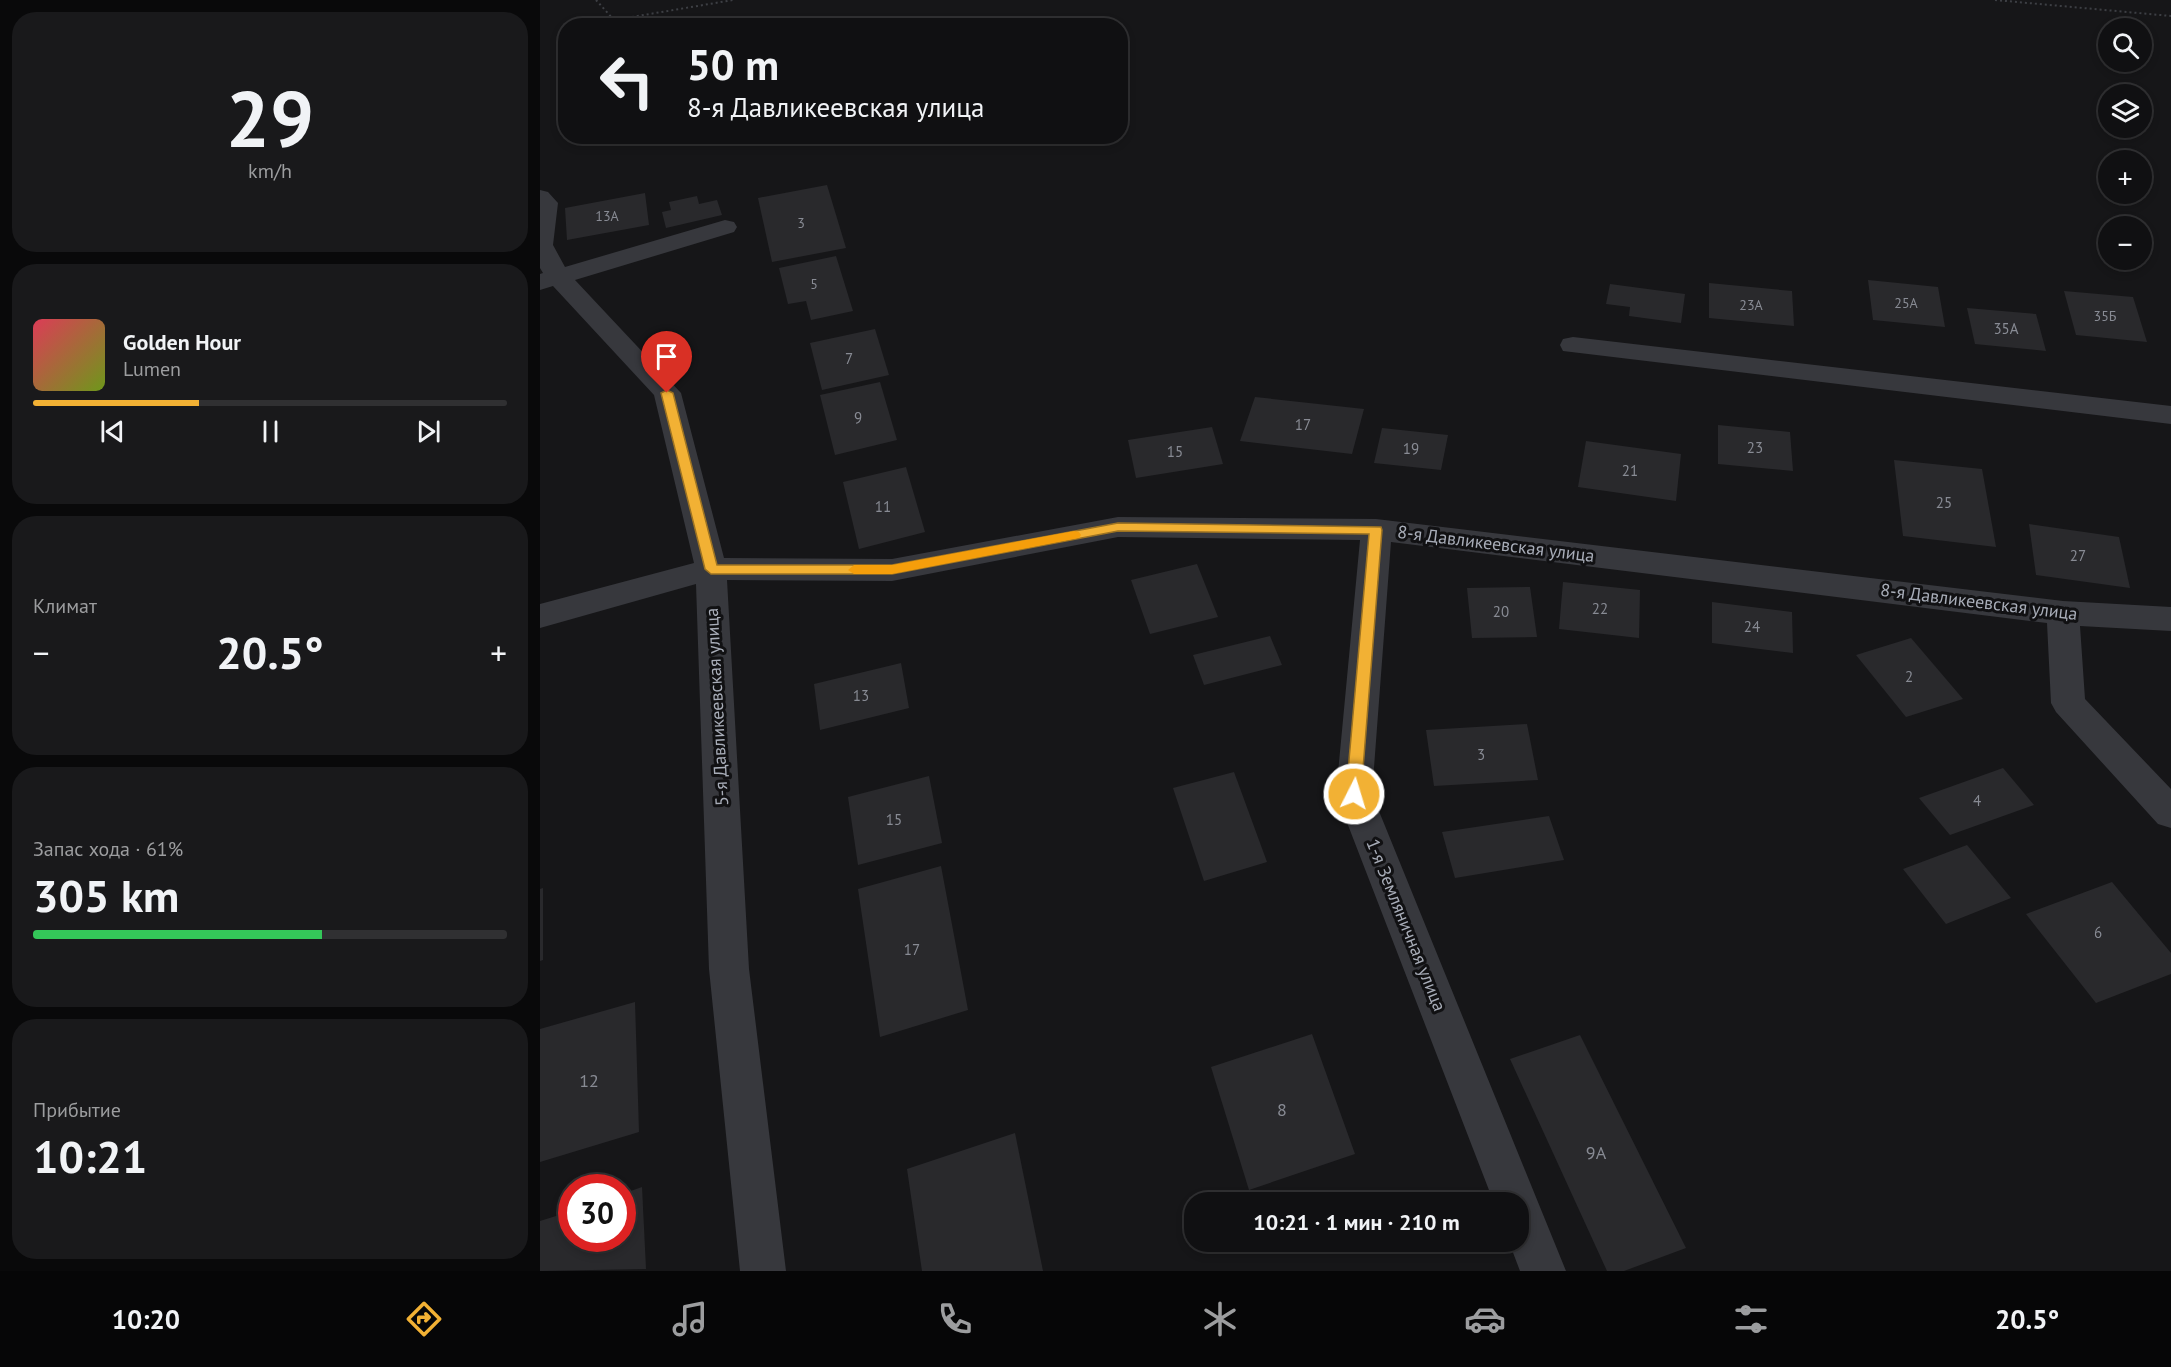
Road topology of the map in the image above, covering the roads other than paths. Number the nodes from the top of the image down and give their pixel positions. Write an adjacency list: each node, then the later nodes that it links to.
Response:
1 (540, 197): 3 (street, 5-я Давликеевская улица)
2 (725, 227): 3 (street)
3 (548, 279): 7 (street, 5-я Давликеевская улица)
4 (1573, 345): 5 (street)
5 (2171, 415)
6 (1376, 530): 7 (street, 8-я Давликеевская улица); 8 (street, 8-я Давликеевская улица); 12 (street, 1-я Земляничная улица)
7 (711, 569): 9 (street, 8-я Давликеевская улица); 14 (street, 5-я Давликеевская улица)
8 (2063, 613): 10 (street, 8-я Давликеевская улица); 11 (street)
9 (540, 616)
10 (2171, 619)
11 (2171, 813)
12 (1512, 1192)
13 (1529, 1234): 15 (street, 1-я Земляничная улица)
14 (763, 1271)
15 (1544, 1271)

